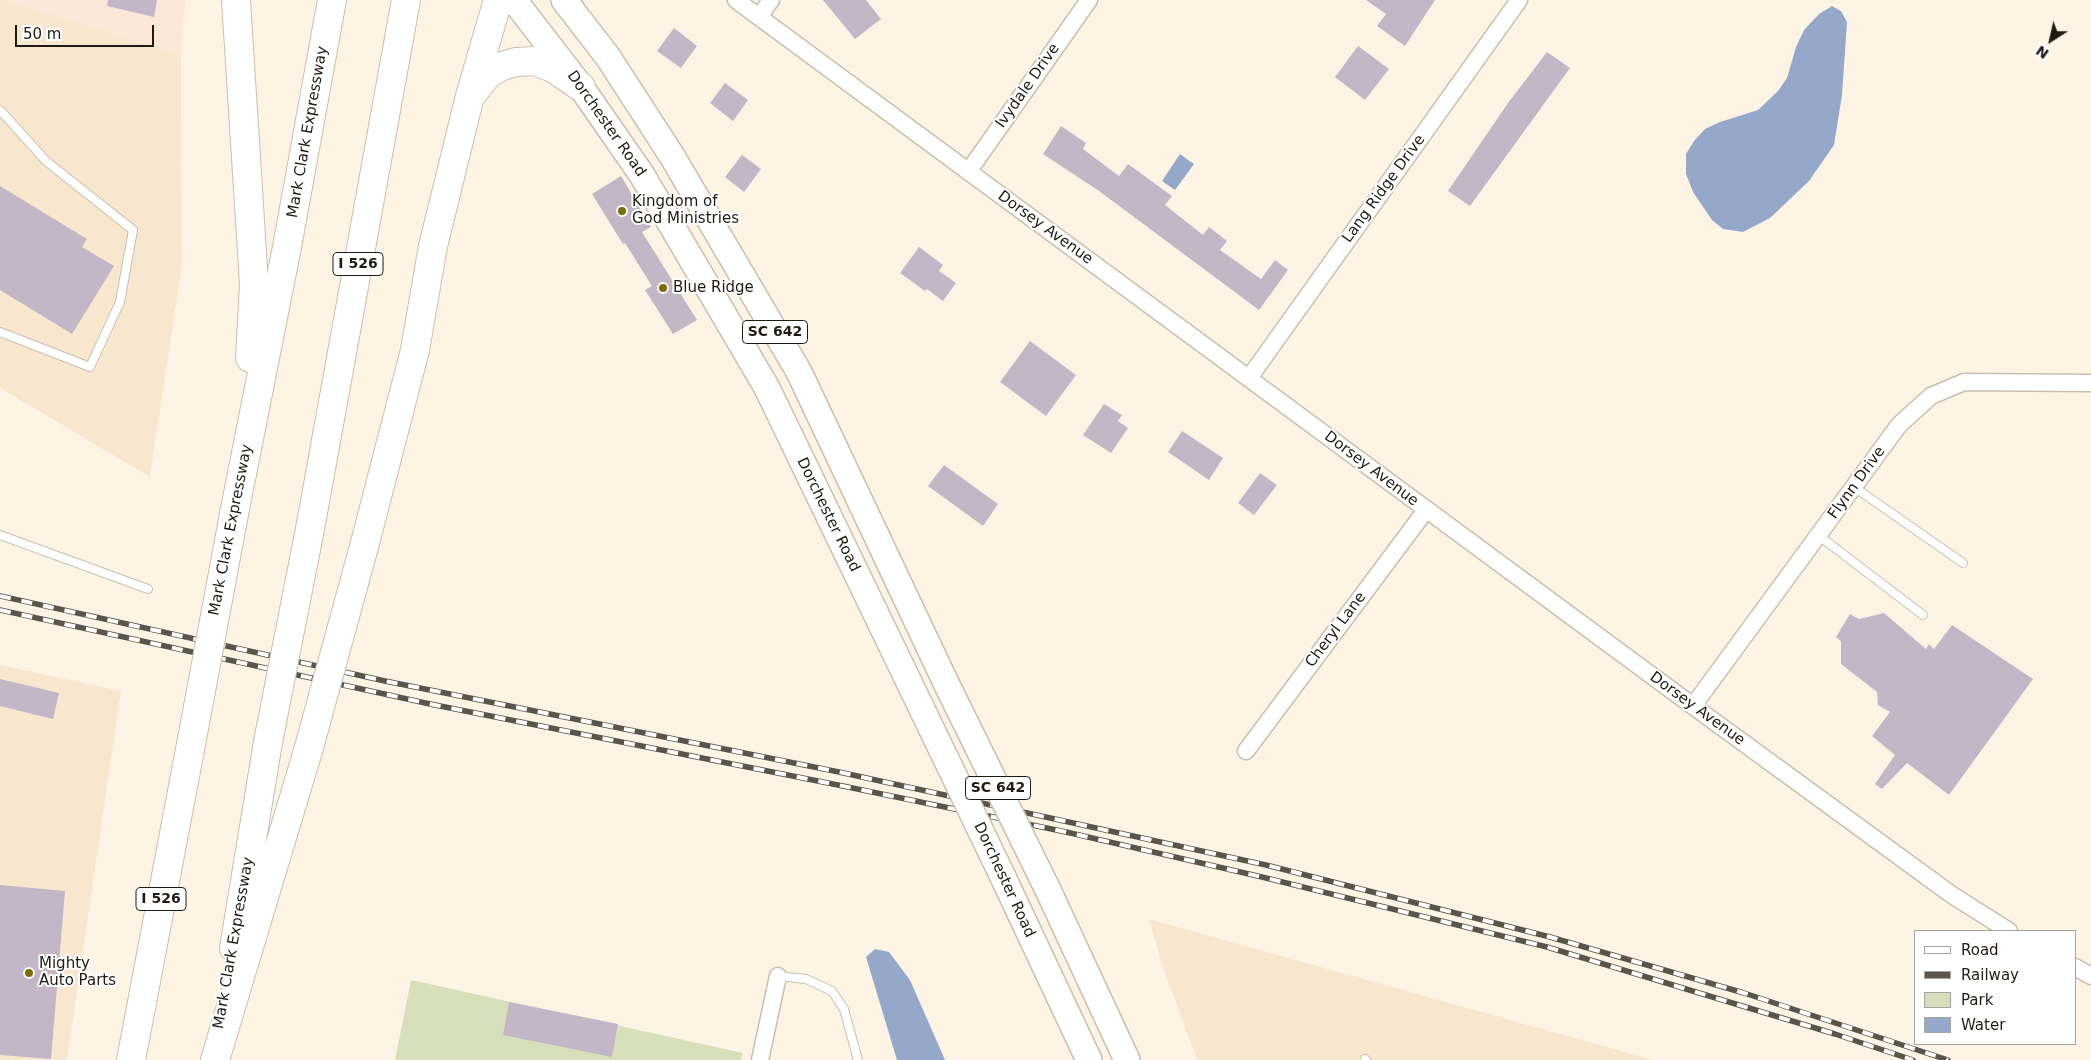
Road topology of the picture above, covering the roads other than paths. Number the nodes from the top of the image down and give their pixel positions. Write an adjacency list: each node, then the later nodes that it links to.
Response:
1 (236, 0): 21 (highway)
2 (332, 0): 21 (highway, Mark Clark Expressway / I 526)
3 (406, 0): 34 (highway, Mark Clark Expressway / I 526, bridge)
4 (498, 0): 13 (highway)
5 (514, 0): 12 (main road, Dorchester Road / SC 642)
6 (564, 0): 38 (main road, SC 642, bridge)
7 (736, 0): 11 (street, Dorsey Avenue)
8 (772, 0): 11 (street)
9 (1089, 0): 15 (street, Ivydale Drive)
10 (1519, 0): 17 (street, Lang Ridge Drive)
11 (759, 17): 15 (street, Dorsey Avenue)
12 (581, 87): 13 (highway); 37 (main road, Dorchester Road / SC 642, bridge)
13 (470, 96): 34 (highway, bridge)
14 (0, 110): 16 (lane)
15 (968, 172): 17 (street, Dorsey Avenue)
16 (0, 332)
17 (1249, 378): 20 (street, Dorsey Avenue)
18 (2091, 383): 19 (street, Flynn Drive)
19 (1854, 487): 23 (street, Flynn Drive); 24 (lane)
20 (1426, 510): 27 (street, Dorsey Avenue); 28 (street, Cheryl Lane)
21 (234, 514): 33 (highway, Mark Clark Expressway / I 526, bridge)
22 (0, 535): 25 (lane)
23 (1818, 535): 26 (lane); 27 (street, Flynn Drive)
24 (1963, 563)
25 (148, 589)
26 (1923, 615)
27 (1693, 706): 29 (street, Dorsey Avenue)
28 (1246, 751)
29 (2007, 930)
30 (2076, 968): 32 (street)
31 (778, 976): 35 (street); 36 (lane)
32 (2091, 976)
33 (131, 1060)
34 (215, 1060)
35 (760, 1060)
36 (858, 1060)
37 (1089, 1060)
38 (1128, 1060)

